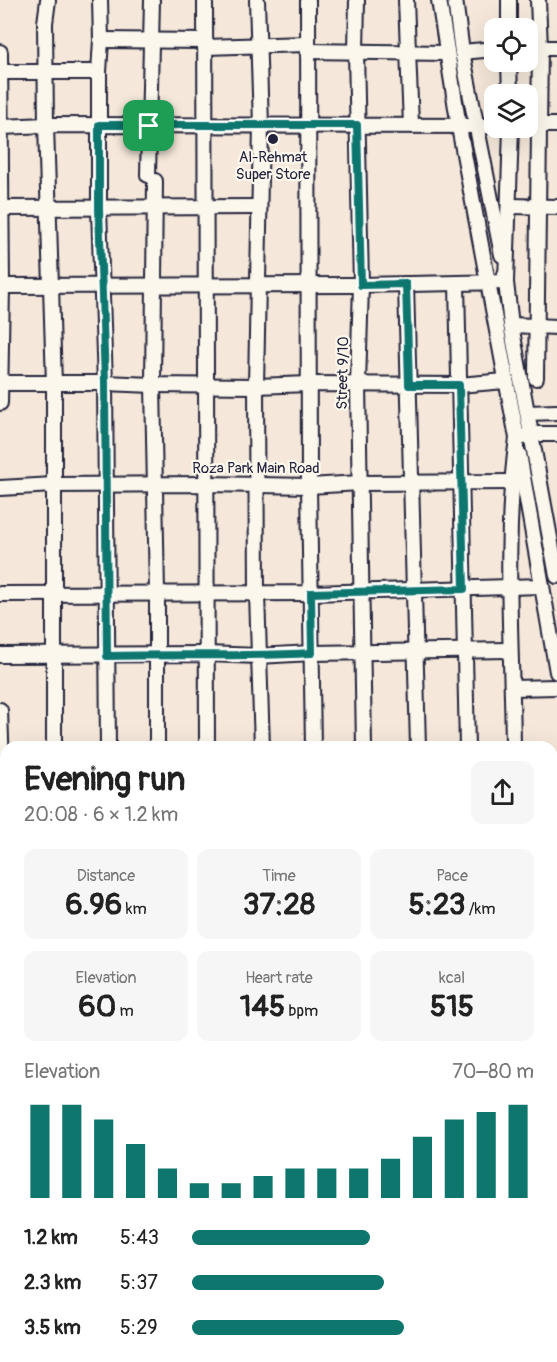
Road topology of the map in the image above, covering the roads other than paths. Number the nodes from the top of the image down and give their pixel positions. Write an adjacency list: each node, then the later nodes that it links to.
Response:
1 (48, 0): 30 (street)
2 (99, 0): 15 (street)
3 (152, 0): 16 (street)
4 (204, 0): 17 (street)
5 (257, 0): 18 (street)
6 (308, 0): 19 (street)
7 (357, 0): 23 (street, Street 9/10)
8 (406, 0): 24 (street)
9 (438, 0): 27 (street)
10 (454, 0): 26 (street)
11 (509, 0): 13 (street)
12 (538, 0): 14 (street)
13 (509, 18)
14 (536, 18)
15 (101, 40): 16 (street); 29 (street)
16 (152, 40): 17 (street); 40 (street)
17 (205, 44): 18 (street); 41 (street)
18 (259, 46): 19 (street); 34 (street)
19 (307, 48): 23 (street); 35 (street)
20 (538, 48): 21 (street)
21 (557, 48)
22 (484, 50): 26 (street)
23 (356, 51): 24 (street); 36 (street, Street 9/10)
24 (406, 51): 27 (street); 37 (street)
25 (0, 52): 28 (street)
26 (462, 52): 44 (street)
27 (446, 53): 43 (street)
28 (0, 72): 30 (street); 31 (street)
29 (99, 72): 30 (street); 33 (street)
30 (46, 73): 32 (street)
31 (0, 103): 42 (street)
32 (46, 125): 33 (street); 42 (street); 54 (street)
33 (99, 125): 40 (street); 56 (street)
34 (261, 125): 35 (street); 41 (street); 51 (street)
35 (309, 125): 36 (street); 63 (street)
36 (357, 125): 37 (street); 67 (street, Street 9/10)
37 (411, 125): 43 (street)
38 (538, 125): 39 (street)
39 (557, 125)
40 (149, 126): 41 (street); 57 (street)
41 (204, 126): 55 (street)
42 (2, 127): 48 (street)
43 (459, 127): 44 (street); 60 (street)
44 (477, 127): 45 (street); 59 (street)
45 (484, 127)
46 (511, 138): 49 (street)
47 (534, 138): 50 (street)
48 (1, 153): 53 (street)
49 (510, 206): 50 (street); 59 (street)
50 (537, 206): 52 (street); 73 (street)
51 (260, 207): 55 (street); 66 (street)
52 (557, 207)
53 (0, 208): 54 (street); 58 (street)
54 (48, 208): 56 (street); 69 (street)
55 (205, 208): 57 (street); 62 (street)
56 (99, 209): 57 (street); 70 (street)
57 (155, 209): 61 (street)
58 (1, 255): 68 (street)
59 (506, 282): 60 (street); 72 (street)
60 (488, 283): 65 (street); 77 (street)
61 (155, 284): 62 (street); 70 (street); 83 (street)
62 (206, 284): 66 (street); 84 (street)
63 (308, 284): 66 (street); 67 (street); 81 (street)
64 (406, 284): 65 (street); 67 (street); 85 (street)
65 (457, 284): 86 (street)
66 (258, 285): 87 (street)
67 (361, 285): 82 (street, Street 9/10)
68 (2, 286): 69 (street); 71 (street)
69 (49, 286): 70 (street); 80 (street)
70 (101, 286): 78 (street)
71 (1, 307): 75 (street)
72 (511, 325): 73 (street); 90 (street)
73 (537, 327): 74 (street); 76 (street)
74 (557, 327)
75 (0, 360): 79 (street)
76 (537, 378)
77 (505, 381): 86 (street); 93 (street)
78 (105, 382): 80 (street); 83 (street); 100 (street)
79 (1, 383): 80 (street); 88 (street)
80 (54, 384): 99 (street)
81 (309, 384): 82 (street); 87 (street); 103 (street)
82 (358, 384): 85 (street); 95 (street, Street 9/10)
83 (153, 385): 84 (street); 101 (street)
84 (206, 385): 87 (street); 98 (street)
85 (409, 385): 86 (street); 96 (street)
86 (459, 385): 97 (street)
87 (256, 386): 102 (street)
88 (0, 403)
89 (557, 411): 90 (street)
90 (528, 412): 91 (street)
91 (532, 434): 92 (street); 93 (street); 105 (street)
92 (557, 434)
93 (517, 438): 94 (street); 107 (street)
94 (511, 482): 97 (street, Roza Park Main Road); 108 (street)
95 (360, 483): 96 (street, Roza Park Main Road); 103 (street, Roza Park Main Road); 111 (street, Street 9/10)
96 (411, 483): 97 (street, Roza Park Main Road); 110 (street)
97 (461, 483): 109 (street)
98 (206, 484): 101 (street, Roza Park Main Road); 102 (street, Roza Park Main Road); 112 (street)
99 (54, 485): 100 (street, Roza Park Main Road); 104 (street, Roza Park Main Road); 117 (street)
100 (106, 485): 101 (street, Roza Park Main Road); 113 (street)
101 (156, 485): 114 (street)
102 (256, 486): 103 (street, Roza Park Main Road); 118 (street)
103 (309, 486): 115 (street)
104 (0, 488)
105 (550, 511): 106 (street)
106 (557, 576)
107 (541, 586): 108 (street); 130 (street)
108 (508, 588): 109 (street); 120 (street)
109 (464, 589): 110 (street); 119 (street)
110 (414, 590): 111 (street); 121 (street)
111 (361, 591): 115 (street); 122 (street, Street 9/10)
112 (208, 592): 114 (street); 118 (street); 124 (street)
113 (107, 593): 114 (street); 117 (street); 128 (street)
114 (157, 593): 127 (street)
115 (311, 593): 118 (street); 123 (street)
116 (0, 594): 117 (street)
117 (55, 594): 126 (street)
118 (257, 594): 129 (street)
119 (465, 650): 120 (street); 121 (street); 143 (street)
120 (509, 650): 132 (street)
121 (415, 651): 122 (street); 142 (street)
122 (362, 652): 123 (street); 141 (street, Street 9/10)
123 (312, 653): 129 (street); 140 (street)
124 (207, 654): 127 (street); 129 (street); 138 (street)
125 (0, 655): 126 (street)
126 (55, 655): 128 (street); 135 (street)
127 (156, 655): 128 (street); 137 (street)
128 (107, 656): 136 (street)
129 (258, 656): 139 (street)
130 (557, 672)
131 (557, 687): 132 (street)
132 (512, 688): 144 (street)
133 (0, 710): 134 (street)
134 (1, 741)
135 (54, 741)
136 (108, 741)
137 (157, 741)
138 (207, 741)
139 (262, 741)
140 (313, 741)
141 (364, 741)
142 (418, 741)
143 (466, 741)
144 (513, 741)

